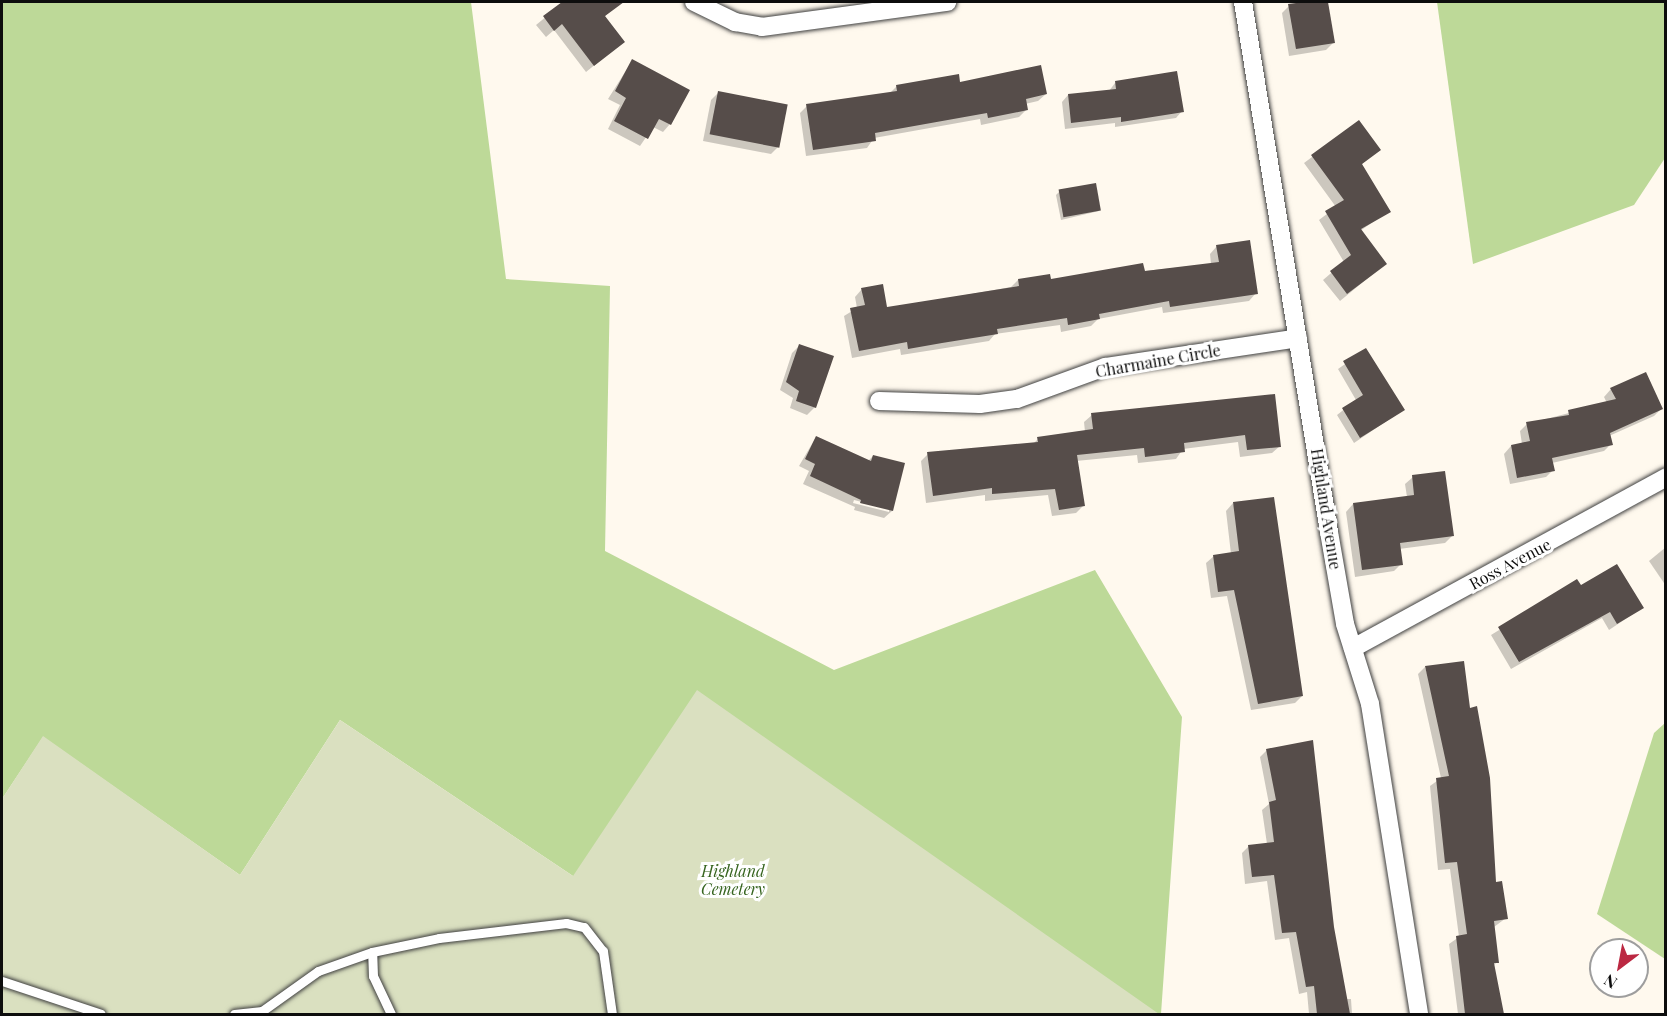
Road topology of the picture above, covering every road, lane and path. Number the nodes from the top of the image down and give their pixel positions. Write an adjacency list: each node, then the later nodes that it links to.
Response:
1 (694, 2): 2 (street)
2 (947, 2)
3 (1242, 2): 4 (street, Highland Avenue)
4 (1298, 338): 5 (street, Charmaine Circle); 7 (street, Highland Avenue)
5 (879, 401)
6 (1665, 477): 7 (street, Ross Avenue)
7 (1353, 648): 14 (street, Highland Avenue)
8 (372, 952): 11 (lane); 12 (lane); 13 (lane)
9 (2, 981): 10 (lane)
10 (101, 1014)
11 (234, 1014)
12 (391, 1014)
13 (612, 1014)
14 (1419, 1014)

